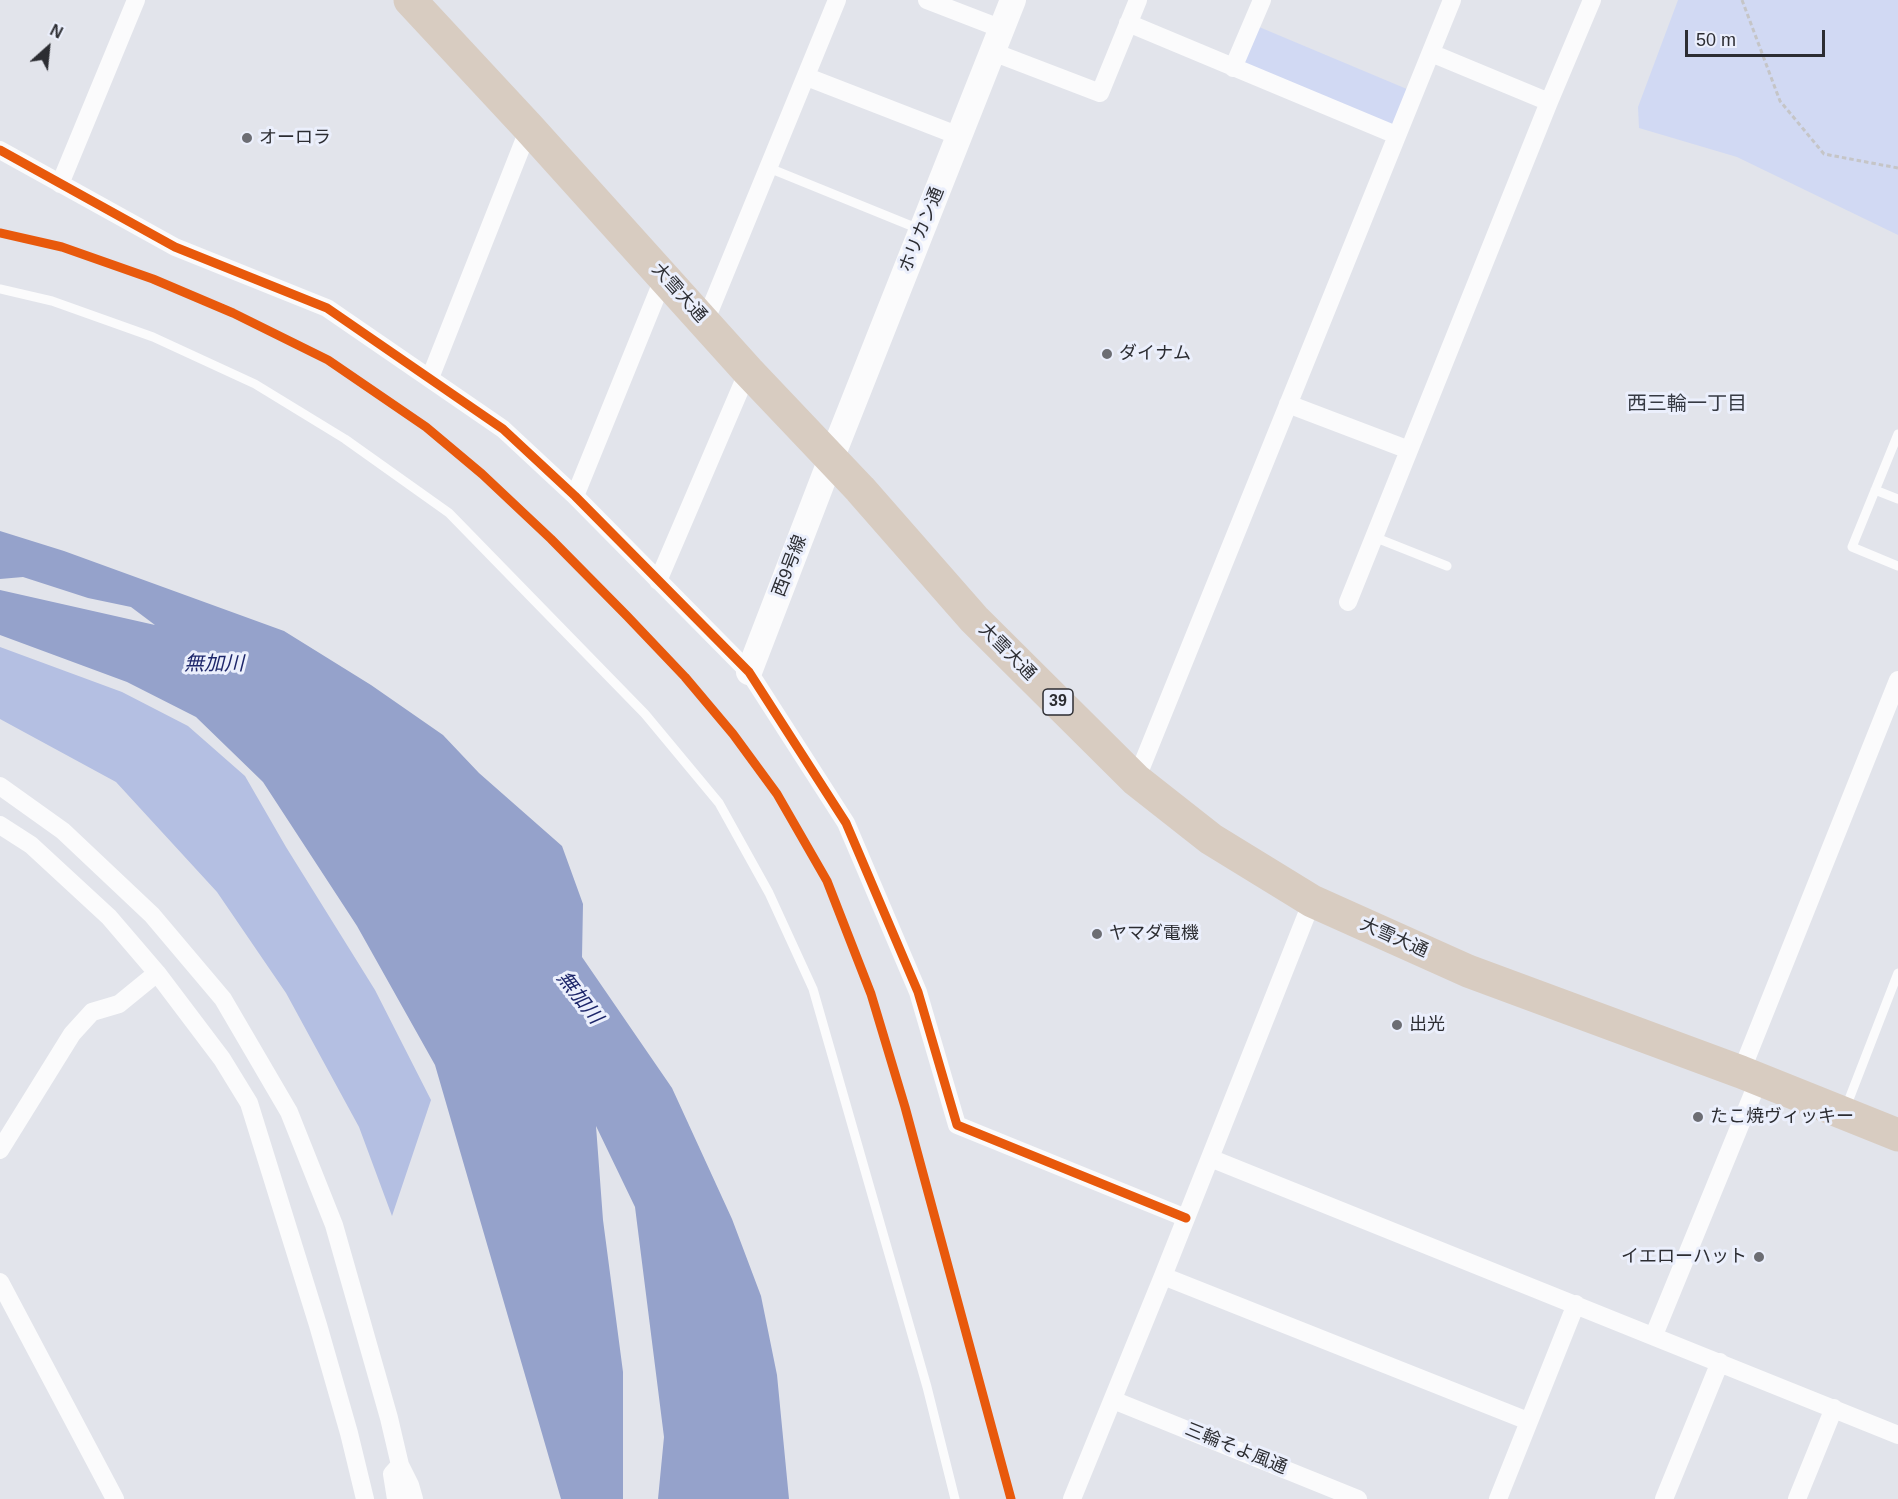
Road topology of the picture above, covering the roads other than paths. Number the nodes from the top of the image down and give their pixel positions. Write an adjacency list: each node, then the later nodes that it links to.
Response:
1 (136, 0): 21 (street)
2 (410, 0): 16 (highway, 大雪大通 / 39)
3 (837, 0): 14 (street)
4 (927, 0): 11 (street)
5 (1013, 0): 11 (street, ホリカン通)
6 (1138, 0): 10 (street)
7 (1262, 0): 13 (street)
8 (1452, 0): 12 (street)
9 (1592, 0): 15 (street)
10 (1128, 23): 11 (street); 13 (street)
11 (997, 40): 18 (street, ホリカン通)
12 (1431, 53): 15 (street); 17 (street)
13 (1233, 68): 17 (street)
14 (807, 77): 18 (street); 20 (street)
15 (1549, 102): 30 (street)
16 (529, 128): 23 (highway, 大雪大通 / 39); 27 (street)
17 (1396, 135): 28 (street)
18 (960, 136): 22 (street, ホリカン通)
19 (0, 150): 21 (street)
20 (769, 168): 22 (lane); 25 (street)
21 (60, 184): 27 (street)
22 (922, 230): 31 (street, ホリカン通)
23 (664, 277): 25 (highway, 大雪大通 / 39); 33 (street)
24 (0, 289): 69 (lane)
25 (705, 322): 26 (highway, 大雪大通 / 39)
26 (748, 372): 31 (highway, 大雪大通 / 39); 38 (street)
27 (430, 378): 33 (street)
28 (1288, 404): 30 (street); 42 (street)
29 (1898, 434): 32 (lane)
30 (1409, 450): 35 (street)
31 (831, 459): 40 (street, 西9号線); 42 (highway, 大雪大通 / 39)
32 (1875, 490): 34 (lane); 37 (lane)
33 (575, 496): 38 (street)
34 (1898, 499)
35 (1374, 537): 36 (lane); 39 (street)
36 (1448, 566)
37 (1898, 566)
38 (658, 581): 40 (street)
39 (1348, 602)
40 (749, 672): 53 (street)
41 (1898, 680): 48 (street)
42 (1137, 780): 45 (highway, 大雪大通 / 39)
43 (0, 786): 63 (street)
44 (0, 825): 46 (street)
45 (1312, 902): 48 (highway, 大雪大通 / 39); 52 (street)
46 (157, 973): 51 (street); 66 (street)
47 (1898, 973): 49 (lane)
48 (1750, 1076): 49 (highway, 大雪大通 / 39); 57 (street)
49 (1844, 1113): 50 (highway, 大雪大通 / 39)
50 (1898, 1134)
51 (0, 1150)
52 (1210, 1158): 53 (street); 56 (street)
53 (1186, 1218): 54 (street)
54 (1163, 1276): 59 (street); 61 (street)
55 (0, 1282): 65 (street)
56 (1576, 1304): 57 (street); 61 (street)
57 (1654, 1335): 58 (street)
58 (1720, 1362): 60 (street); 73 (street)
59 (1113, 1400): 64 (street, 三輪そよ風通); 70 (street)
60 (1834, 1408): 62 (street); 74 (street)
61 (1528, 1421): 72 (street)
62 (1898, 1435)
63 (400, 1464): 67 (street); 68 (street)
64 (1333, 1494): 71 (street, 三輪そよ風通)
65 (115, 1499)
66 (365, 1499)
67 (396, 1499)
68 (414, 1499)
69 (955, 1499)
70 (1072, 1499)
71 (1358, 1499)
72 (1498, 1499)
73 (1664, 1499)
74 (1797, 1499)

